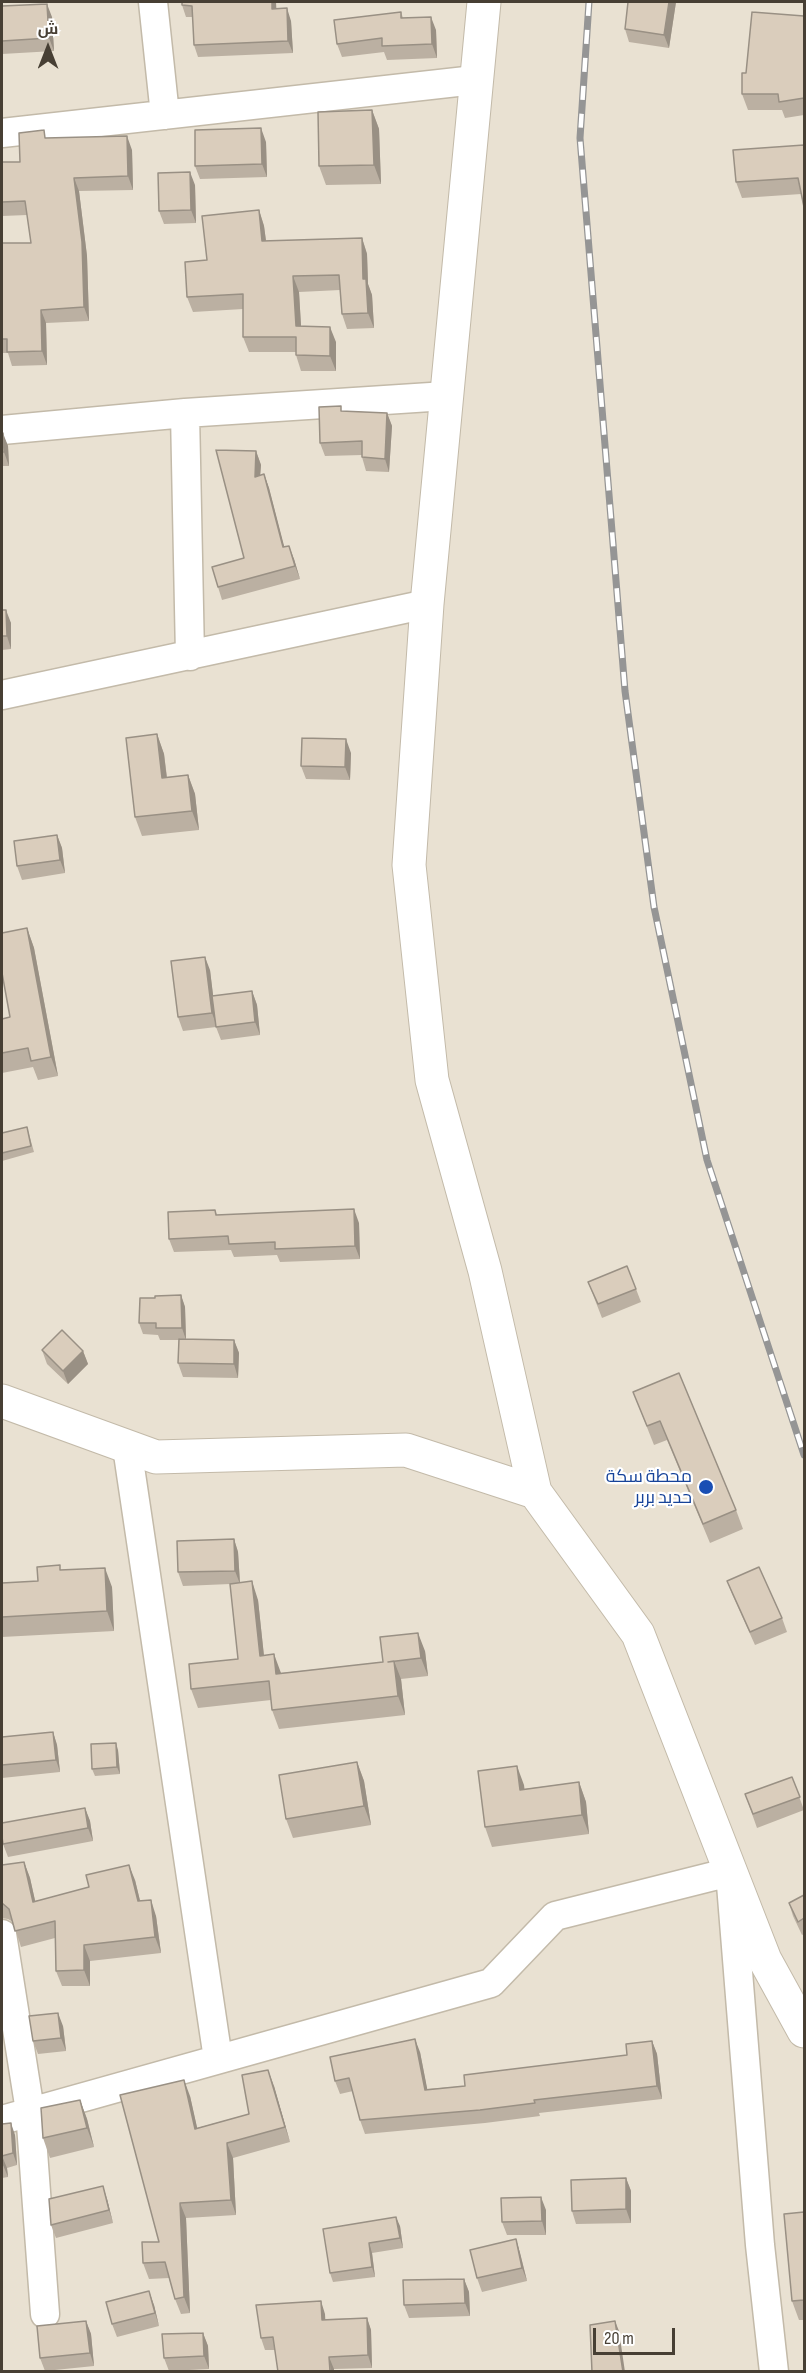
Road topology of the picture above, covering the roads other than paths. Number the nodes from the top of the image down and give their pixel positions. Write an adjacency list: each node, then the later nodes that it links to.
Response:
1 (153, 2): 4 (street)
2 (484, 2): 3 (street)
3 (475, 80): 4 (street); 6 (street)
4 (165, 114): 5 (street)
5 (2, 133)
6 (446, 396): 7 (street); 9 (street)
7 (186, 413): 8 (street); 10 (street)
8 (2, 430)
9 (427, 604): 10 (street); 14 (street)
10 (190, 657): 11 (street)
11 (2, 695)
12 (2, 1401): 13 (street)
13 (127, 1447): 14 (street); 18 (street)
14 (535, 1492): 15 (street)
15 (730, 1872): 17 (street); 18 (street); 22 (street)
16 (2, 1934): 19 (street)
17 (804, 2031)
18 (218, 2059): 19 (street)
19 (30, 2111): 20 (street); 21 (street)
20 (2, 2120)
21 (45, 2314)
22 (774, 2372)

